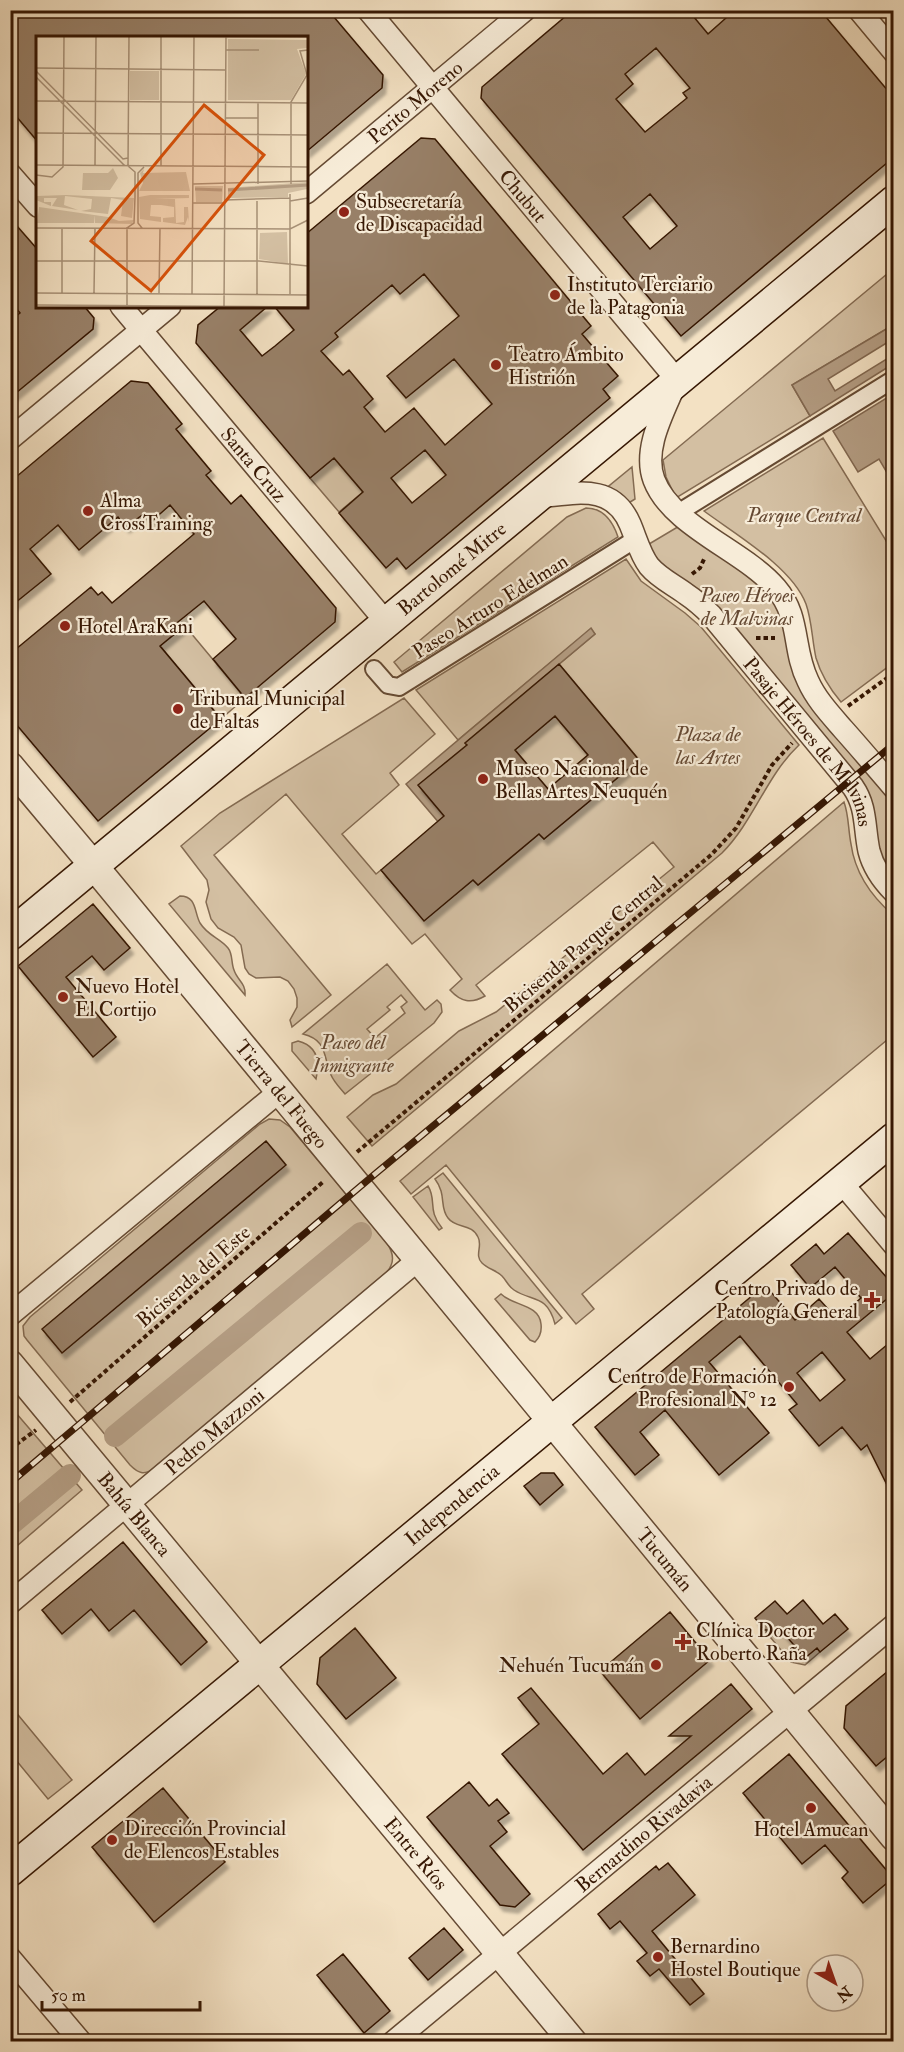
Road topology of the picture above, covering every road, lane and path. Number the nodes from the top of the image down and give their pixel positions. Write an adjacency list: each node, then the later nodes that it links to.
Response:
1 (368, 10): 7 (street, Chubut)
2 (525, 10): 7 (street, Perito Moreno)
3 (699, 10): 5 (path)
4 (859, 10): 6 (street)
5 (694, 18)
6 (894, 52)
7 (432, 87): 9 (street, Perito Moreno); 16 (street, Chubut)
8 (10, 174): 11 (street)
9 (308, 191)
10 (894, 201): 16 (main road, Bartolomé Mitre)
11 (36, 204)
12 (123, 308): 14 (street, Santa Cruz)
13 (168, 308): 14 (street)
14 (141, 330): 17 (street); 23 (street, Santa Cruz)
15 (894, 379): 19 (street)
16 (677, 380): 18 (main road, Bartolomé Mitre); 29 (street, Pasaje Héroes de Malvinas)
17 (10, 439)
18 (537, 497): 23 (main road, Bartolomé Mitre); 31 (street, Pasaje Héroes de Malvinas)
19 (686, 508)
20 (631, 542): 24 (street, Paseo Arturo Edelman)
21 (705, 553): 22 (path)
22 (688, 576)
23 (386, 622): 30 (main road, Bartolomé Mitre)
24 (374, 669)
25 (894, 673): 26 (path)
26 (839, 712)
27 (795, 740): 35 (path, Bicisenda Parque Central)
28 (10, 766): 30 (street, Tierra del Fuego)
29 (894, 788)
30 (94, 866): 32 (main road, Bartolomé Mitre); 33 (street, Tierra del Fuego)
31 (894, 892)
32 (10, 935)
33 (279, 1091): 39 (street, Tierra del Fuego); 40 (street)
34 (894, 1138): 37 (main road, Independencia)
35 (357, 1153)
36 (330, 1175): 42 (path, Bicisenda del Este)
37 (841, 1182): 38 (street); 43 (main road, Independencia)
38 (894, 1245)
39 (418, 1260): 43 (street, Tierra del Fuego); 46 (street, Pedro Mazzoni)
40 (10, 1315)
41 (11, 1364): 46 (street, Bahía Blanca)
42 (75, 1398)
43 (551, 1422): 49 (main road, Independencia); 50 (street, Tucumán)
44 (33, 1432): 45 (path)
45 (10, 1449)
46 (128, 1505): 47 (street, Pedro Mazzoni); 49 (street, Bahía Blanca)
47 (10, 1603)
48 (894, 1625): 50 (street, Bernardino Rivadavia)
49 (260, 1664): 52 (main road, Independencia); 53 (street, Entre Ríos)
50 (790, 1711): 51 (street, Tucumán); 53 (street, Bernardino Rivadavia)
51 (894, 1837)
52 (10, 1871)
53 (500, 1953): 56 (street, Bernardino Rivadavia); 57 (street, Entre Ríos)
54 (10, 1958): 55 (street)
55 (81, 2042)
56 (393, 2042)
57 (573, 2042)

